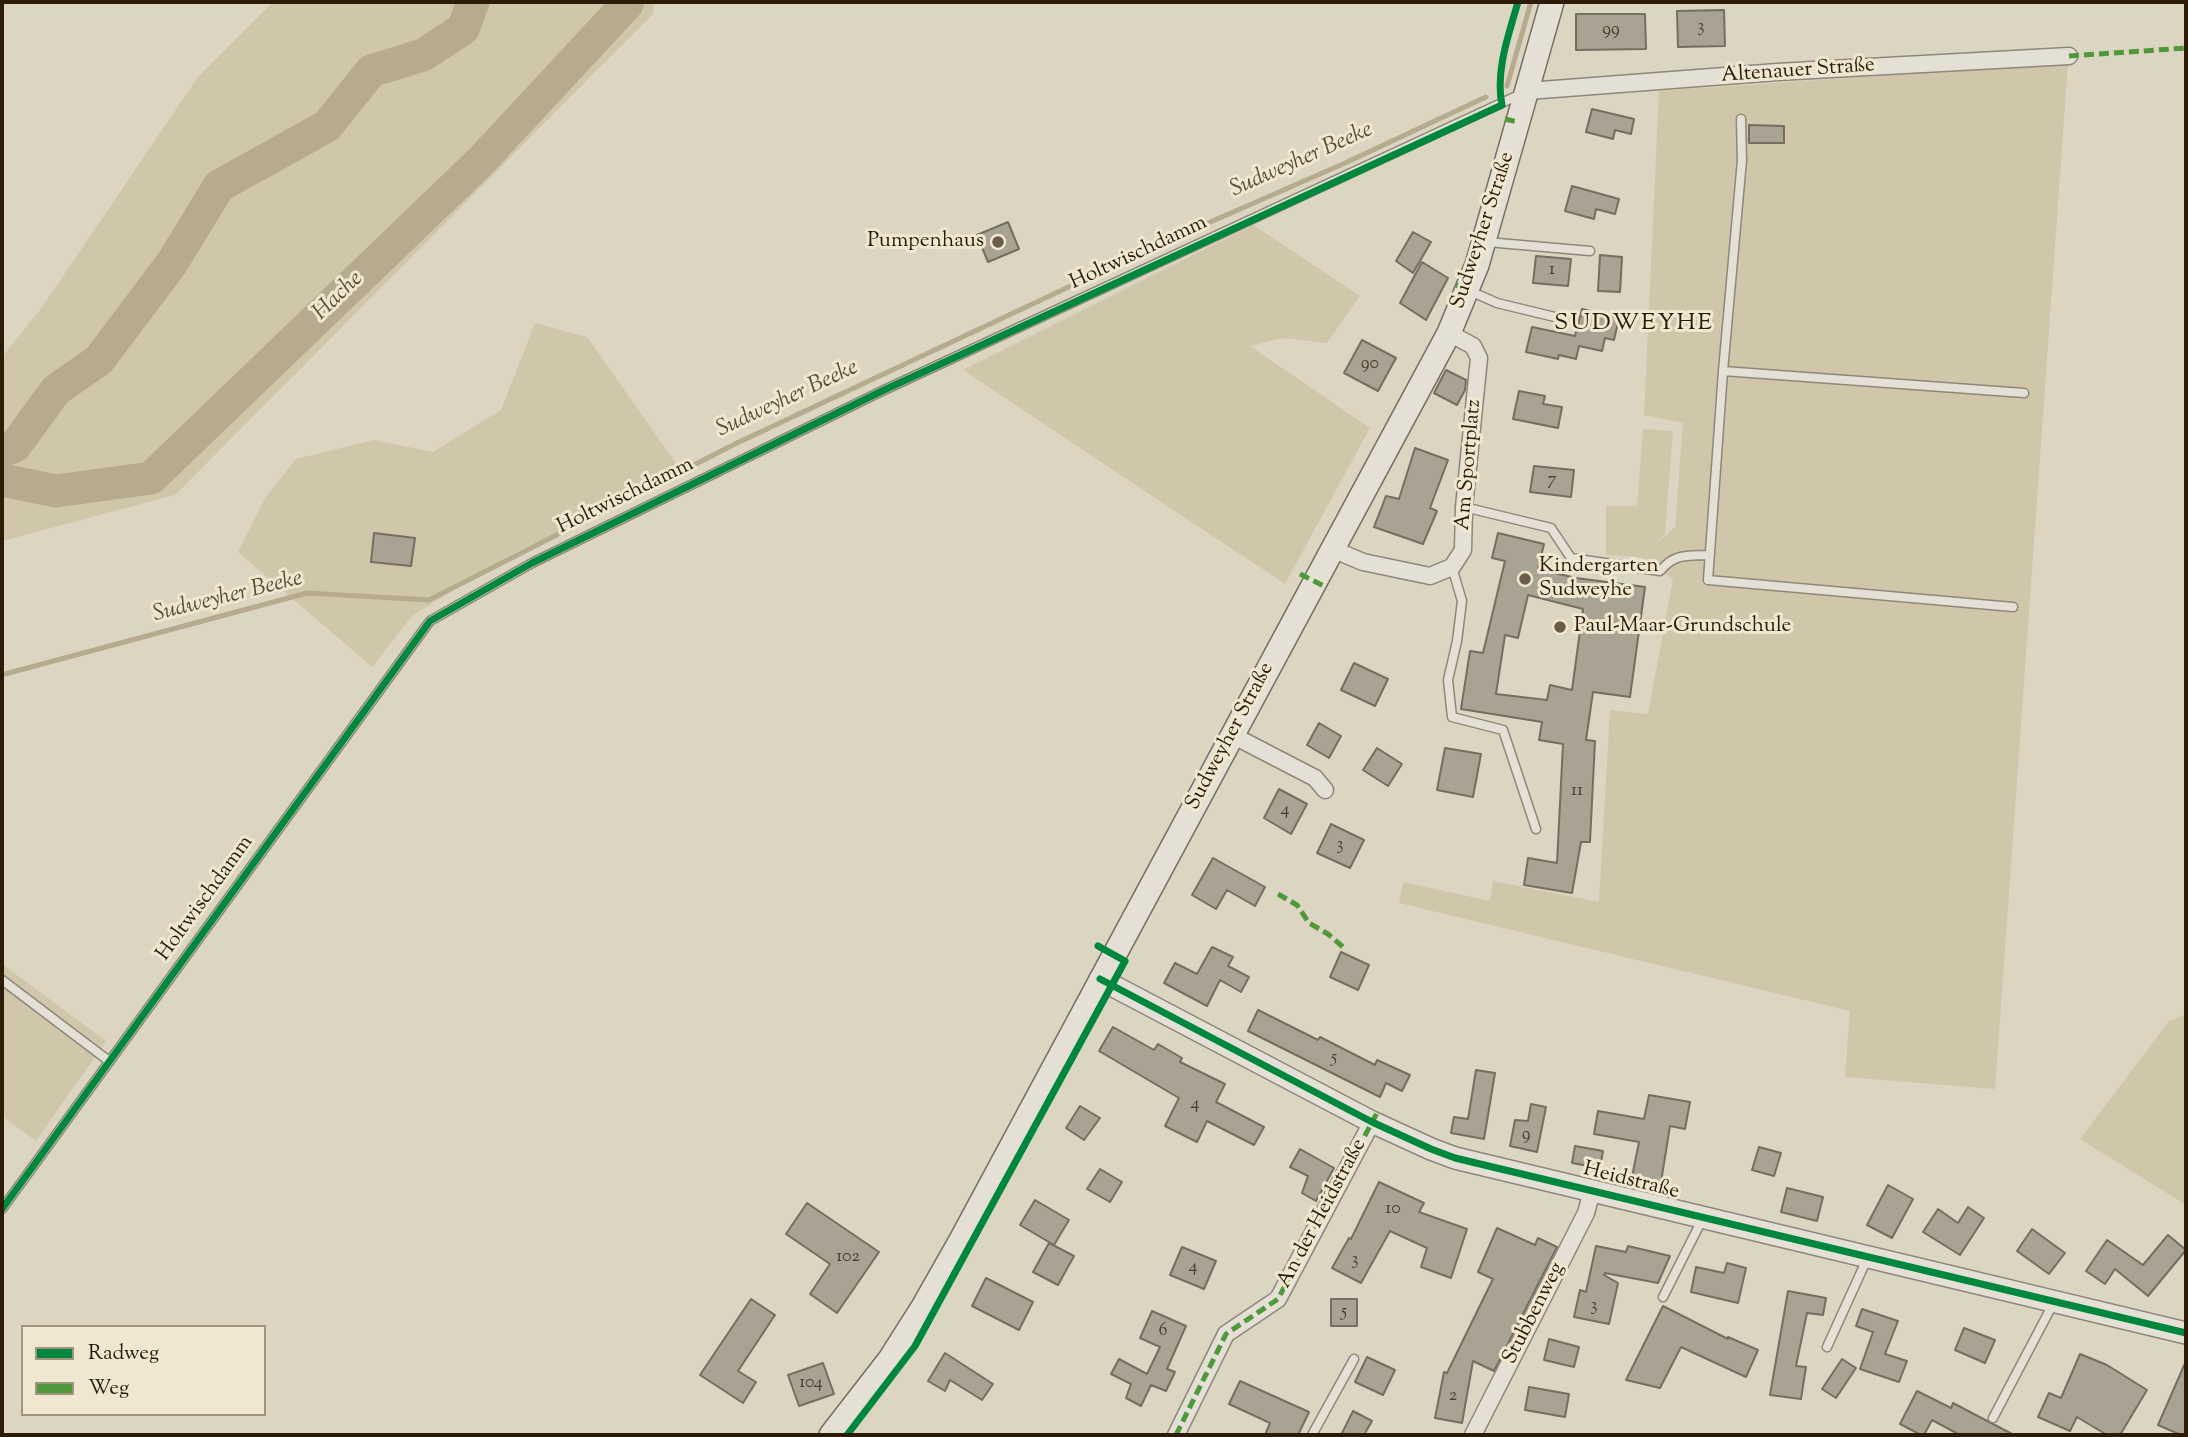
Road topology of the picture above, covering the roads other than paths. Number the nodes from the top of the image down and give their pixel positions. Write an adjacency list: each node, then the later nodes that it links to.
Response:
1 (1552, 2): 3 (main road, Sudweyher Straße)
2 (2069, 56): 3 (street, Altenauer Straße)
3 (1528, 91): 5 (main road, Sudweyher Straße); 22 (lane, Holtwischdamm)
4 (1741, 118): 10 (lane)
5 (1484, 242): 6 (lane); 7 (main road, Sudweyher Straße)
6 (1590, 251)
7 (1467, 290): 8 (lane); 9 (main road, Sudweyher Straße)
8 (1563, 319)
9 (1449, 333): 12 (street, Am Sportplatz); 13 (main road, Sudweyher Straße)
10 (1723, 371): 11 (lane); 14 (lane)
11 (2024, 393)
12 (1464, 507): 14 (lane); 15 (street, Am Sportplatz)
13 (1332, 549): 15 (street); 17 (main road, Sudweyher Straße)
14 (1709, 555): 16 (lane)
15 (1452, 567): 19 (lane)
16 (2013, 607)
17 (1231, 735): 18 (street); 20 (main road, Sudweyher Straße)
18 (1325, 790)
19 (1536, 829)
20 (1100, 979): 23 (street, Heidstraße); 34 (main road, Sudweyher Straße)
21 (2, 980): 22 (lane)
22 (109, 1061): 25 (lane, Holtwischdamm)
23 (1372, 1122): 24 (street, Heidstraße); 35 (street, An der Heidstraße)
24 (1592, 1191): 26 (street, Heidstraße); 37 (street, Stubbenweg)
25 (2, 1209)
26 (1703, 1218): 27 (street, Heidstraße); 28 (lane)
27 (1868, 1257): 29 (street, Heidstraße); 31 (lane)
28 (1663, 1297)
29 (2055, 1301): 30 (street, Heidstraße); 33 (lane)
30 (2186, 1333)
31 (1828, 1347)
32 (1354, 1359): 36 (lane)
33 (1993, 1418)
34 (831, 1435)
35 (1176, 1435)
36 (1312, 1435)
37 (1473, 1435)

